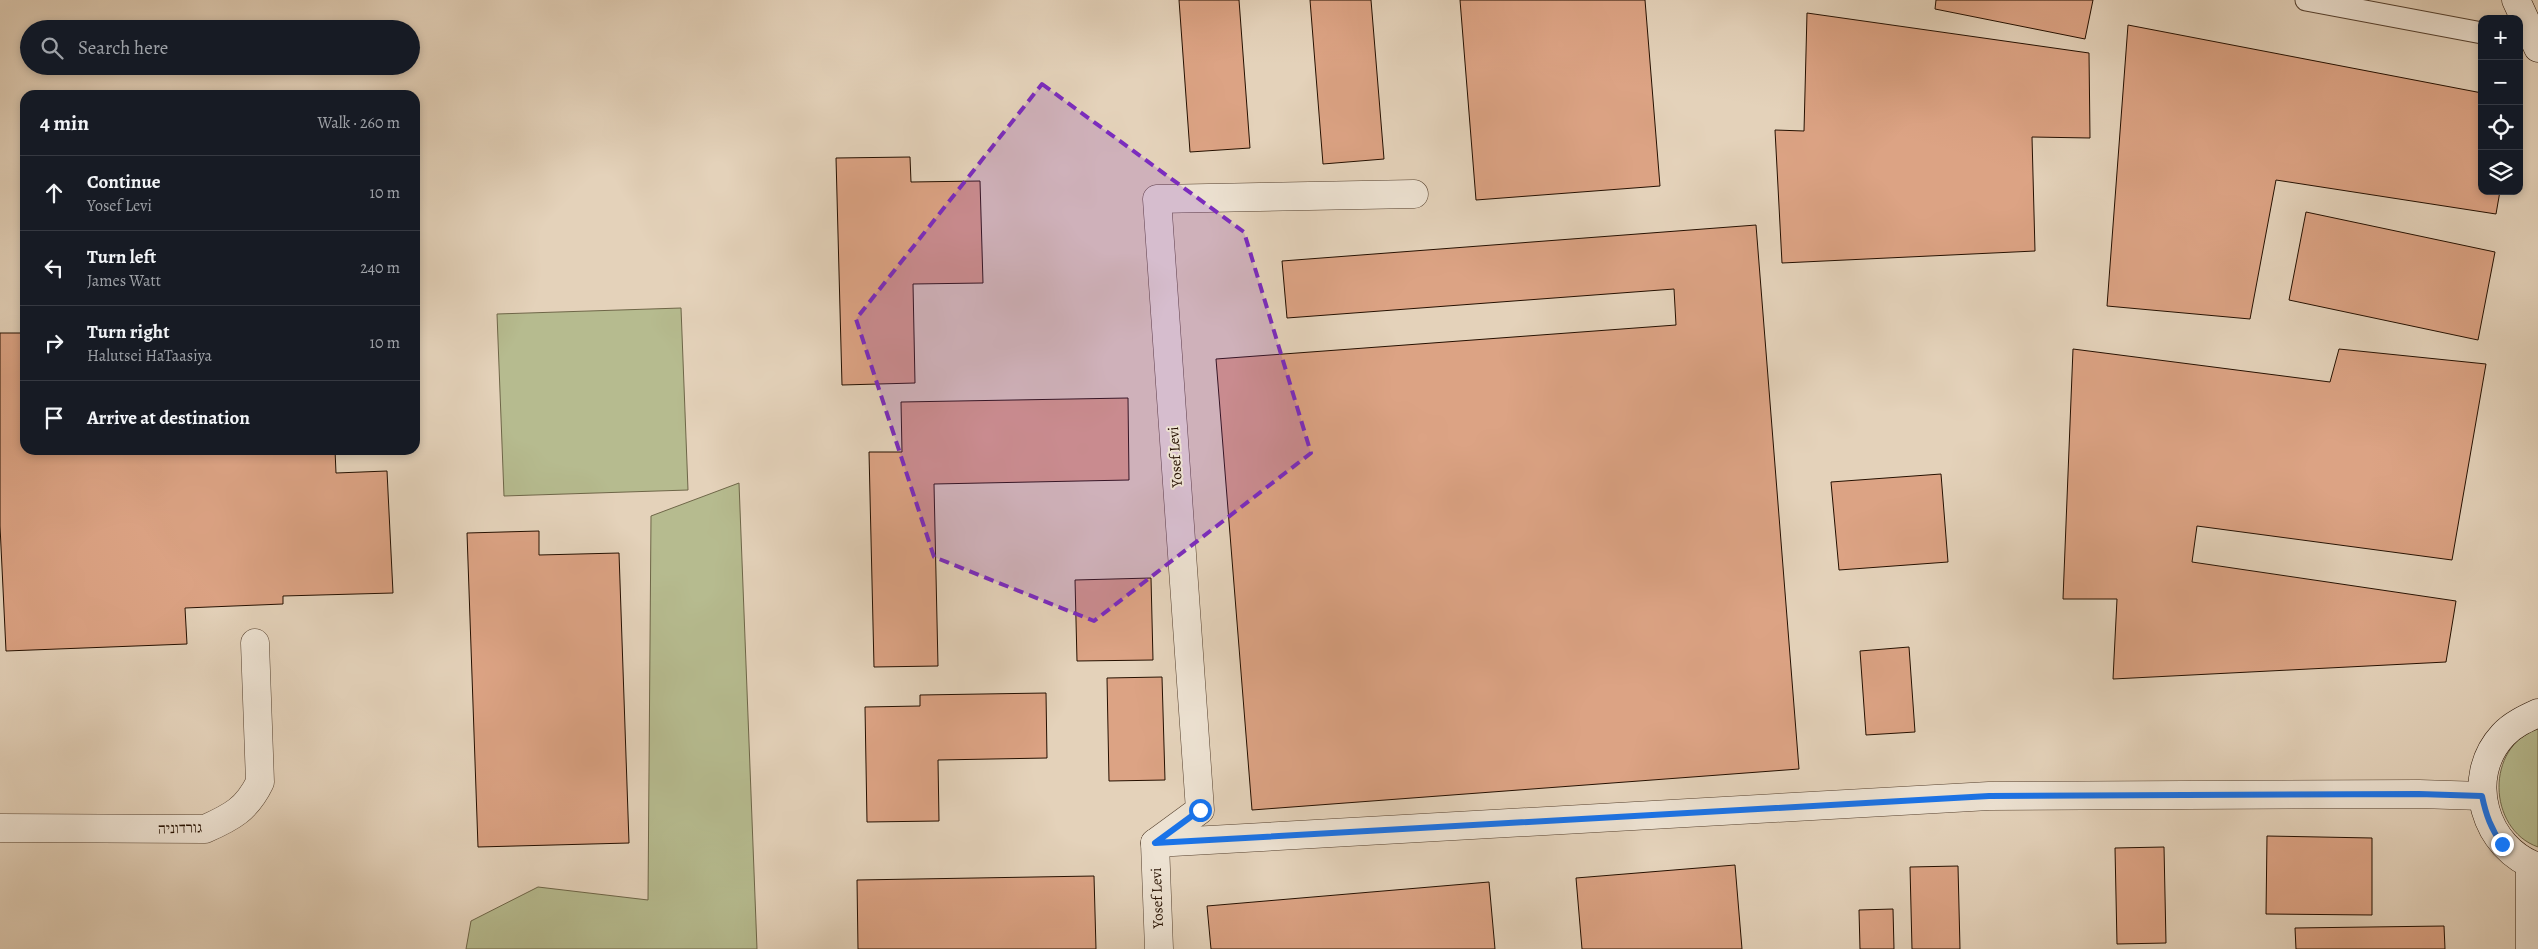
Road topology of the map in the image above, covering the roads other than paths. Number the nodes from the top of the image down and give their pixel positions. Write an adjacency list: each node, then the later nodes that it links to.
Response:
1 (2306, 0): 3 (lane)
2 (2516, 0): 4 (street)
3 (2478, 32)
4 (2531, 44)
5 (1414, 194): 10 (street, Yosef Levi)
6 (256, 643): 9 (street, גורדוניה)
7 (2538, 713): 8 (street)
8 (2482, 796): 10 (street); 11 (street)
9 (0, 828)
10 (1155, 843): 12 (street, Yosef Levi)
11 (2534, 866): 13 (street)
12 (1159, 949)
13 (2530, 949)

